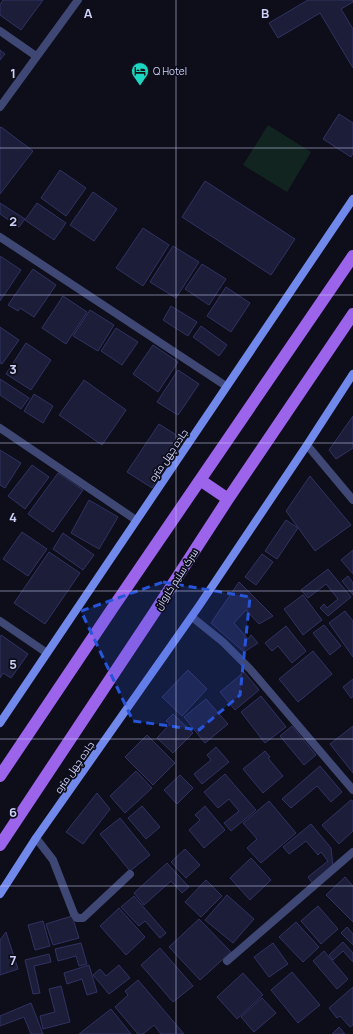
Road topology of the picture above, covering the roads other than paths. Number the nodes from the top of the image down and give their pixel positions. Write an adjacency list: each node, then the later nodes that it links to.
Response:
1 (78, 0): 3 (street)
2 (0, 31): 3 (street)
3 (36, 56): 4 (street)
4 (0, 107)
5 (353, 199): 10 (street, جاده چهل متره)
6 (0, 237): 10 (street)
7 (353, 256): 13 (main road)
8 (353, 314): 14 (main road, سرک سلیم کاروان)
9 (353, 374): 12 (street, جاده چهل متره)
10 (226, 386): 16 (street, جاده چهل متره)
11 (0, 428): 16 (street)
12 (307, 444): 15 (street); 17 (street, جاده چهل متره)
13 (200, 480): 14 (main road); 21 (main road)
14 (228, 499): 24 (main road, سرک سلیم کاروان)
15 (353, 500)
16 (136, 520): 19 (street, جاده چهل متره)
17 (192, 617): 22 (street); 23 (street, جاده چهل متره)
18 (0, 621): 19 (street)
19 (46, 653): 20 (street, جاده چهل متره)
20 (0, 723)
21 (0, 776)
22 (353, 790)
23 (36, 838): 26 (street); 27 (street, جاده چهل متره)
24 (0, 845)
25 (353, 852): 28 (street)
26 (130, 874)
27 (0, 894)
28 (226, 961)

